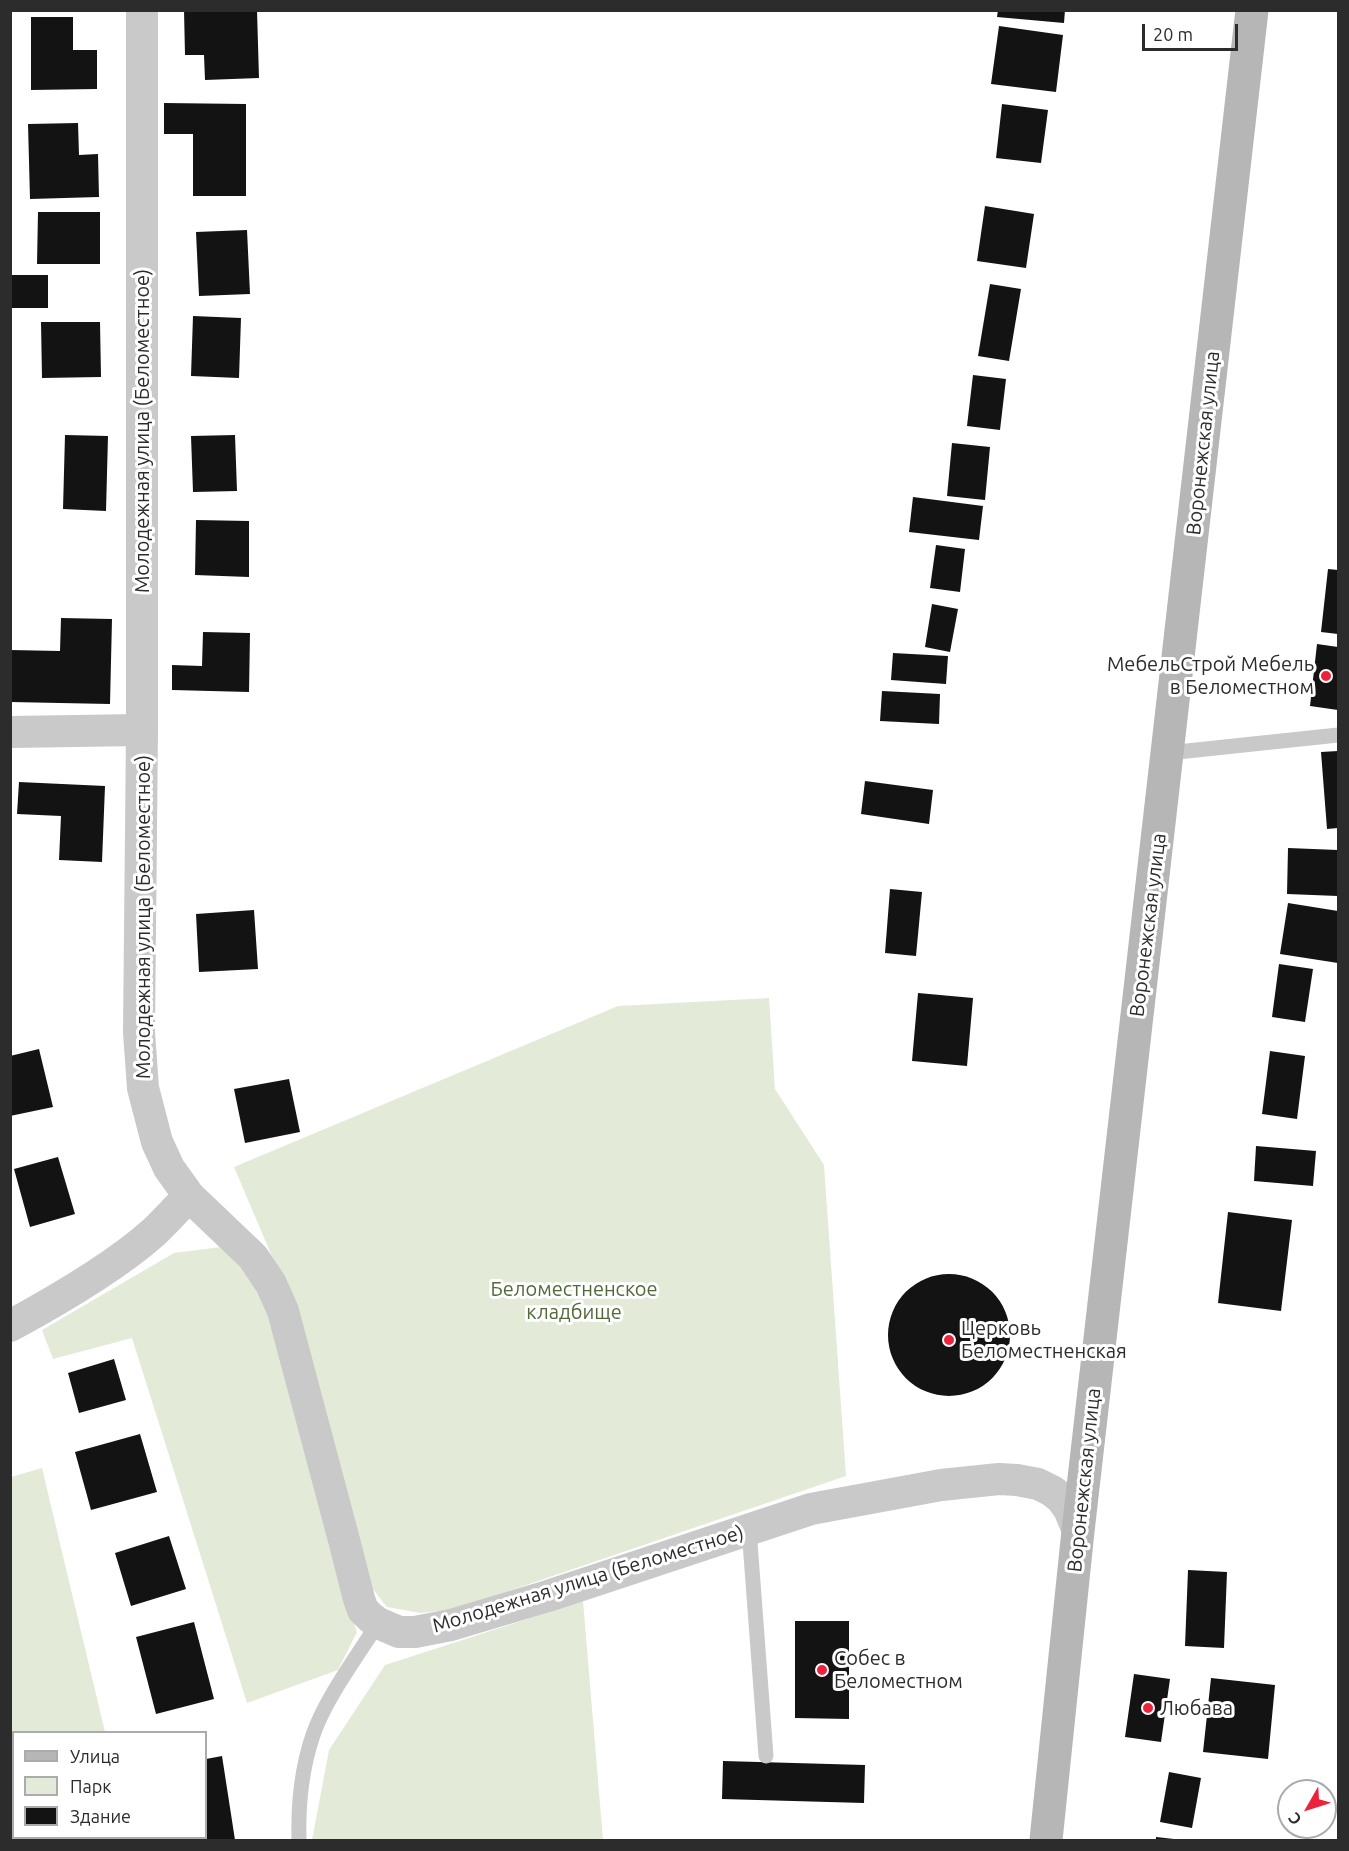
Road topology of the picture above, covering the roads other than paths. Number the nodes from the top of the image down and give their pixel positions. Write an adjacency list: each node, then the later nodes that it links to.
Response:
1 (142, 10): 3 (street, Молодежная улица (Беломестное))
2 (1252, 10): 6 (street, Воронежская улица)
3 (142, 730): 4 (street); 7 (street, Молодежная улица (Беломестное))
4 (10, 732)
5 (1338, 735): 6 (lane)
6 (1168, 753): 10 (street, Воронежская улица)
7 (189, 1196): 8 (street); 11 (street, Молодежная улица (Беломестное))
8 (10, 1326)
9 (749, 1529): 10 (street, Молодежная улица (Беломестное)); 11 (street, Молодежная улица (Беломестное)); 12 (lane)
10 (1078, 1531): 14 (street, Воронежская улица)
11 (378, 1623): 13 (lane)
12 (766, 1756)
13 (299, 1840)
14 (1046, 1840)

